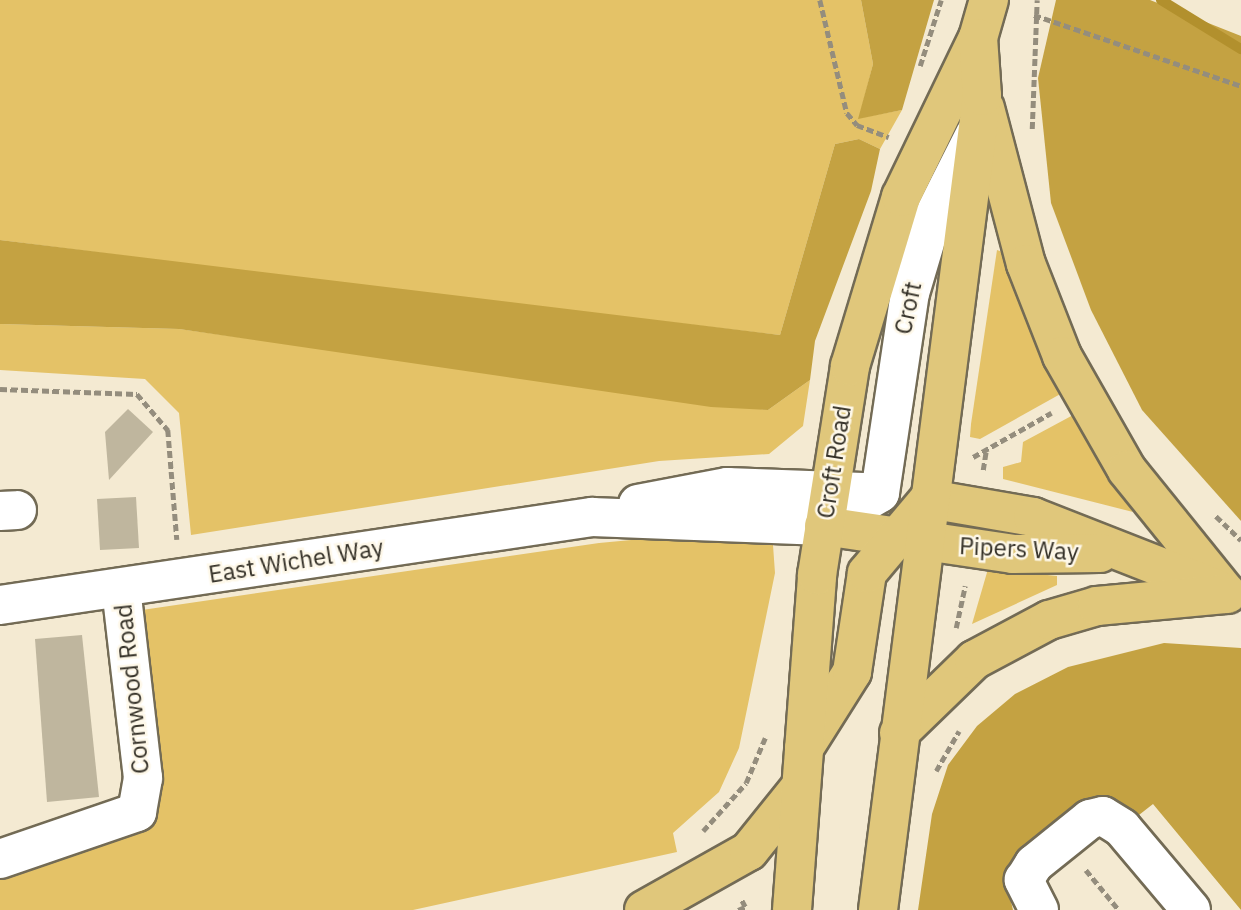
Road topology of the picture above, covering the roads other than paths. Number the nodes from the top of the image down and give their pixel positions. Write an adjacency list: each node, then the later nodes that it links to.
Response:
1 (989, 0): 2 (main road, Croft Road)
2 (978, 38): 3 (main road, Croft Road); 5 (main road, Croft Road)
3 (982, 96): 4 (main road, Croft Road); 13 (main road)
4 (975, 134): 6 (street, Croft); 7 (main road, Croft Road)
5 (829, 489): 6 (street); 8 (street, East Wichel Way); 9 (main road, Croft Road)
6 (880, 493): 7 (street); 9 (street)
7 (929, 499): 10 (main road, Croft Road); 11 (main road, Pipers Way)
8 (593, 517): 9 (street, East Wichel Way); 12 (street, East Wichel Way)
9 (824, 526): 10 (main road); 16 (main road, Croft Road)
10 (911, 540): 11 (main road, Pipers Way); 15 (main road, Croft Road); 16 (main road)
11 (1113, 553): 13 (main road, Pipers Way)
12 (121, 587): 14 (street, East Wichel Way); 18 (street, Cornwood Road)
13 (1234, 598): 15 (main road)
14 (0, 605)
15 (899, 733): 21 (main road, Croft Road)
16 (801, 753): 17 (main road, Croft Road)
17 (798, 790): 19 (main road); 20 (main road, Croft Road)
18 (0, 859)
19 (644, 910)
20 (792, 910)
21 (878, 910)
22 (1039, 910): 23 (street)
23 (1191, 910)

